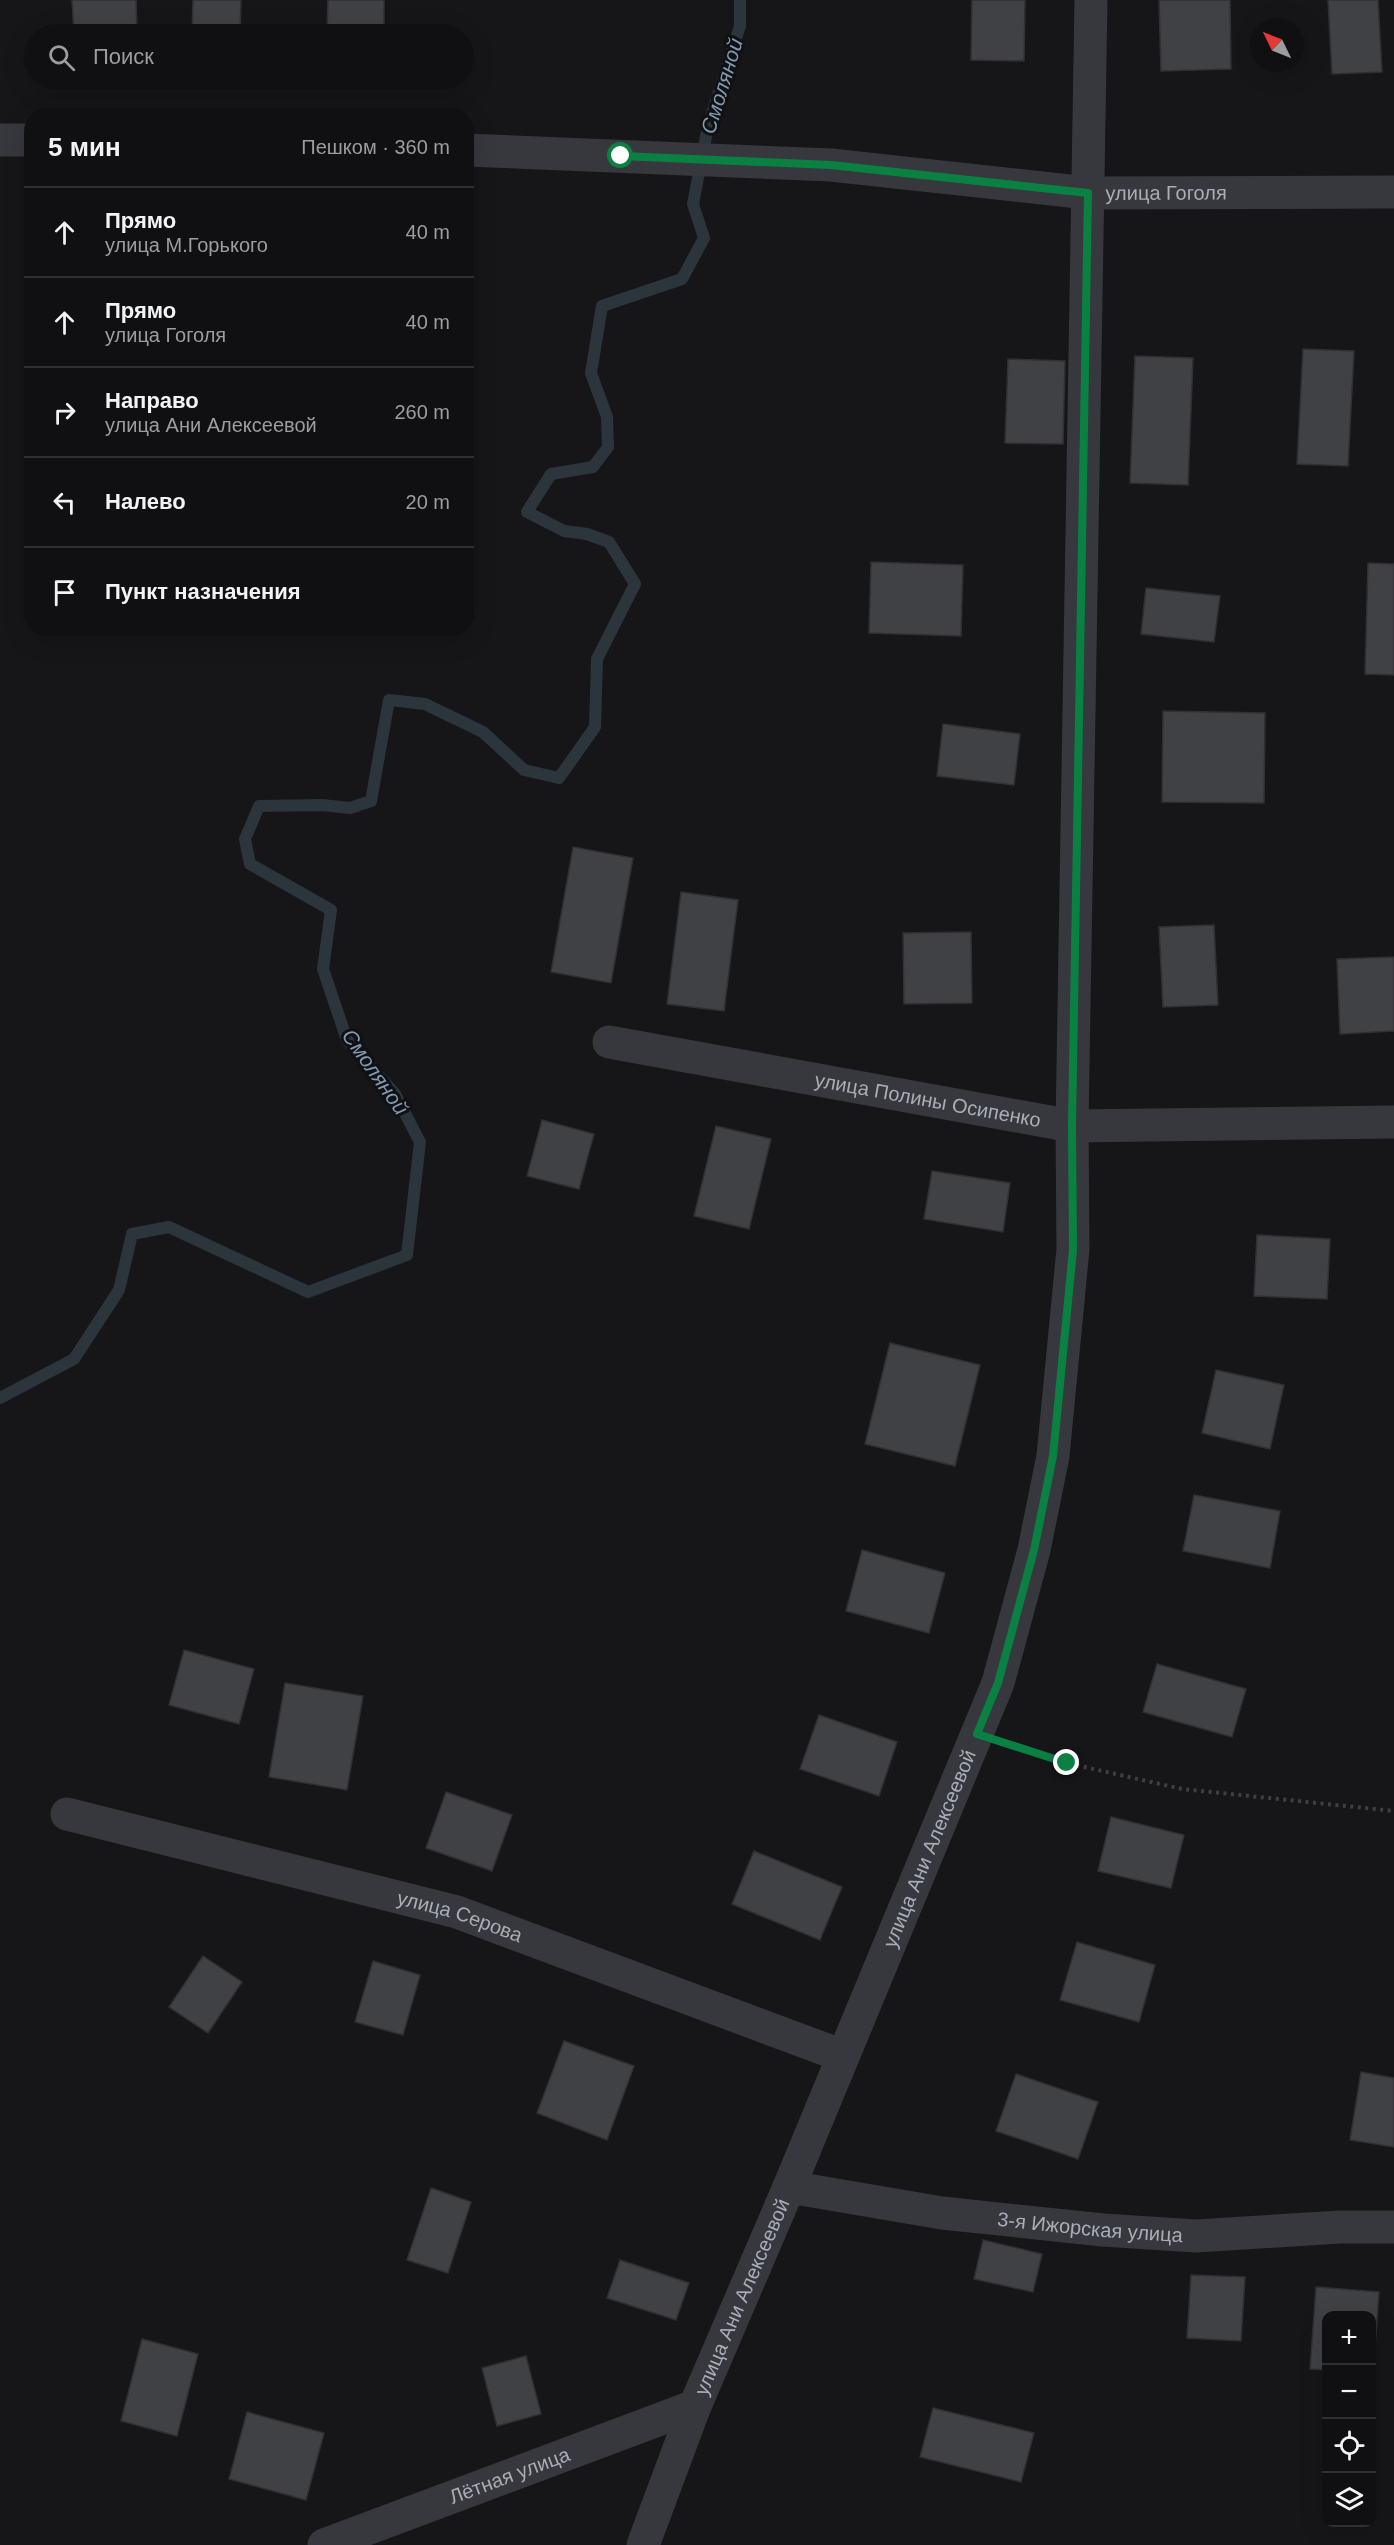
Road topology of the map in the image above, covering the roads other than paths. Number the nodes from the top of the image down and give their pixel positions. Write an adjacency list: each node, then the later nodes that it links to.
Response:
1 (1091, 0): 6 (street, улица Ани Алексеевой)
2 (0, 140): 3 (street)
3 (24, 140)
4 (474, 150): 6 (street, улица Гоголя)
5 (1394, 192): 6 (street, улица Гоголя)
6 (1088, 193): 9 (street, улица Ани Алексеевой)
7 (609, 1042): 9 (street, улица Полины Осипенко)
8 (1394, 1122): 9 (street, улица Полины Осипенко)
9 (1072, 1126): 11 (street, улица Ани Алексеевой)
10 (67, 1814): 11 (street, улица Серова)
11 (843, 2055): 12 (street, улица Ани Алексеевой)
12 (789, 2187): 13 (street, 3-я Ижорская улица); 14 (street, улица Ани Алексеевой)
13 (1394, 2227)
14 (695, 2406): 15 (street, Лётная улица); 16 (street, улица Ани Алексеевой)
15 (324, 2545)
16 (643, 2545)

